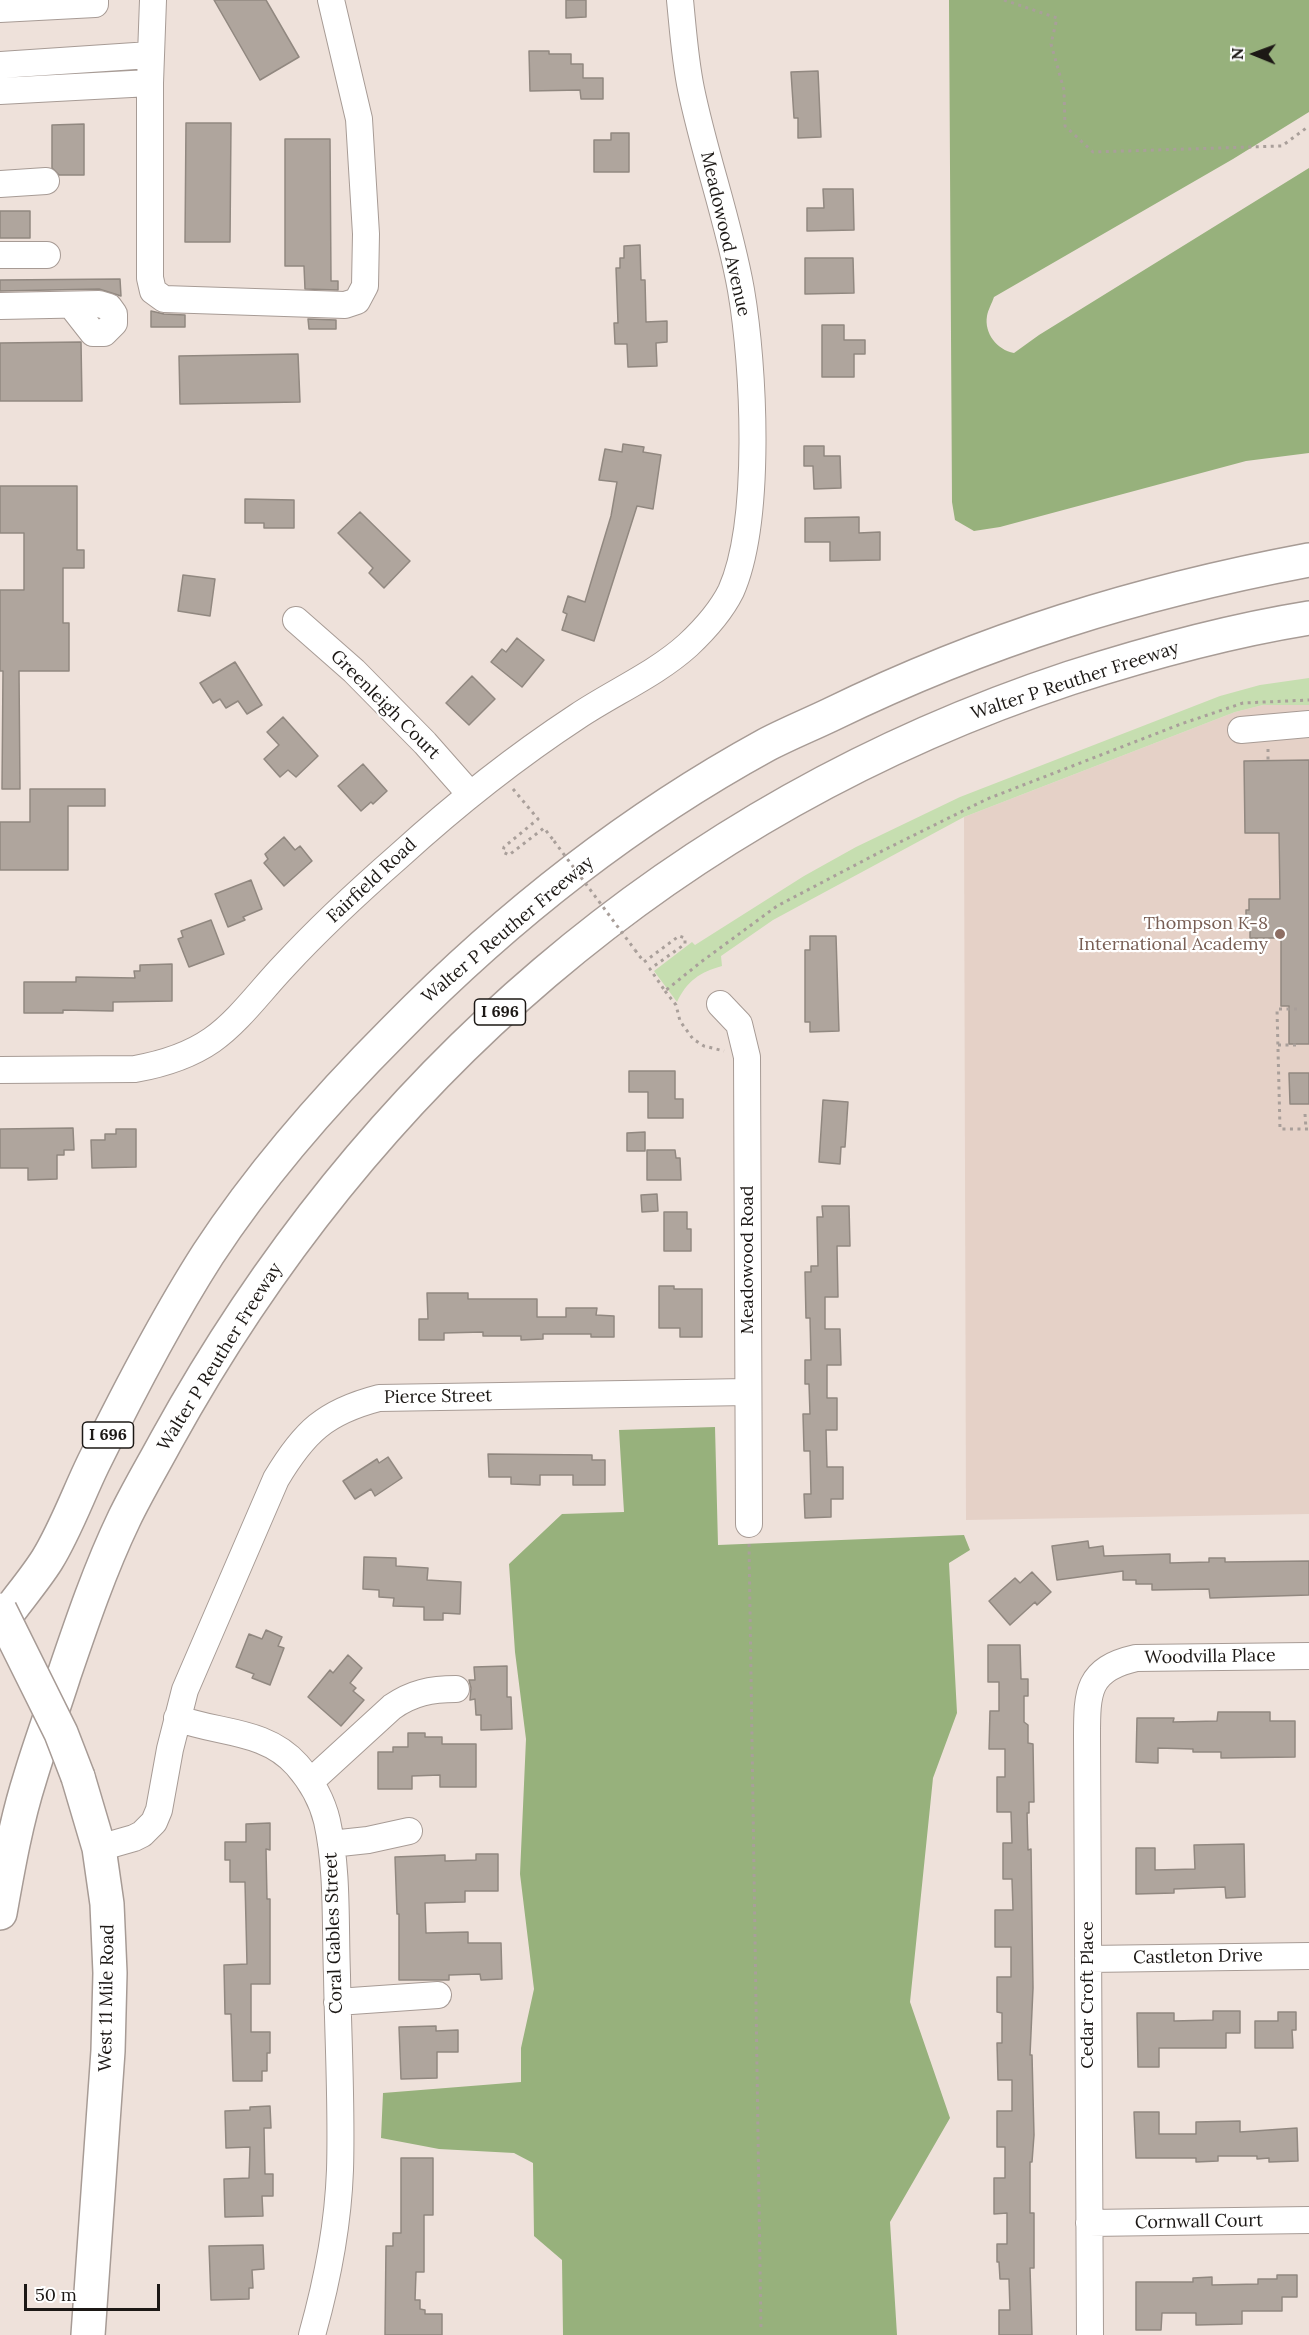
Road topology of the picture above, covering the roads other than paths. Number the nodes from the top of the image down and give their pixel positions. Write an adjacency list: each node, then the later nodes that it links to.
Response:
1 (95, 0): 5 (street)
2 (153, 0): 6 (street)
3 (330, 0): 8 (street)
4 (680, 0): 17 (street, Meadowood Avenue)
5 (0, 9)
6 (150, 55): 7 (street); 8 (street)
7 (0, 65)
8 (150, 83): 9 (street)
9 (0, 91)
10 (46, 182): 11 (street)
11 (0, 184)
12 (0, 255): 13 (street)
13 (47, 255)
14 (71, 304): 15 (street)
15 (0, 306)
16 (1309, 560): 28 (main road, Walter P Reuther Freeway / I 696)
17 (720, 609): 22 (street, Fairfield Road)
18 (1309, 618): 37 (main road, Walter P Reuther Freeway / I 696)
19 (296, 620): 22 (street, Greenleigh Court)
20 (1309, 724): 21 (street)
21 (1241, 730)
22 (470, 794): 24 (street, Fairfield Road)
23 (720, 1004): 25 (street, Meadowood Road)
24 (0, 1070)
25 (748, 1392): 26 (street, Meadowood Road); 32 (street, Pierce Street)
26 (749, 1524)
27 (0, 1610): 36 (main road, West 11 Mile Road, bridge)
28 (0, 1624)
29 (1309, 1656): 30 (street, Woodvilla Place)
30 (1112, 1665): 39 (street, Cedar Croft Place)
31 (456, 1689): 33 (street)
32 (177, 1718): 33 (street, Coral Gables Street); 36 (street)
33 (310, 1782): 35 (street, Coral Gables Street)
34 (409, 1831): 35 (street)
35 (331, 1844): 41 (street, Coral Gables Street)
36 (99, 1848): 44 (main road, West 11 Mile Road)
37 (0, 1913)
38 (1309, 1956): 39 (street, Castleton Drive)
39 (1088, 1959): 43 (street, Cedar Croft Place)
40 (438, 1995): 41 (street)
41 (337, 2002): 45 (street, Coral Gables Street)
42 (1309, 2220): 43 (street, Cornwall Court)
43 (1089, 2223): 46 (street, Cedar Croft Place)
44 (88, 2335)
45 (312, 2335)
46 (1090, 2335)

